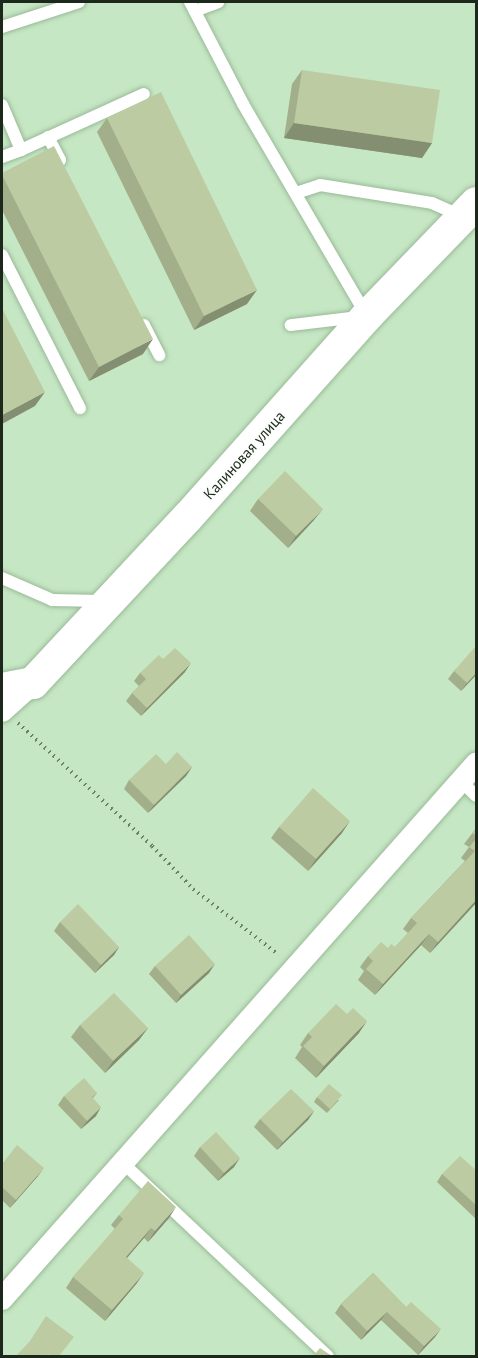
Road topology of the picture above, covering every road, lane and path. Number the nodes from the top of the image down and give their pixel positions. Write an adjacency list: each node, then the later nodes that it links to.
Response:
1 (79, 2): 4 (lane)
2 (218, 2): 3 (lane)
3 (193, 6): 11 (lane)
4 (2, 27)
5 (144, 94): 7 (lane)
6 (2, 105): 8 (lane)
7 (48, 137): 8 (lane); 10 (lane)
8 (21, 150): 9 (lane)
9 (2, 157)
10 (64, 168)
11 (296, 193): 12 (lane); 15 (lane)
12 (469, 209): 15 (street, Калиновая улица)
13 (2, 255): 18 (lane)
14 (138, 314): 17 (lane)
15 (367, 316): 16 (lane); 20 (street, Калиновая улица)
16 (291, 325)
17 (159, 355)
18 (80, 408)
19 (2, 578): 20 (lane)
20 (110, 601): 21 (street, Калиновая улица)
21 (33, 683): 22 (street); 23 (street)
22 (2, 689)
23 (2, 710): 26 (path)
24 (477, 764): 25 (street)
25 (469, 789): 26 (street)
26 (296, 969): 27 (street)
27 (123, 1164): 28 (street); 29 (lane)
28 (2, 1299)
29 (328, 1356)

